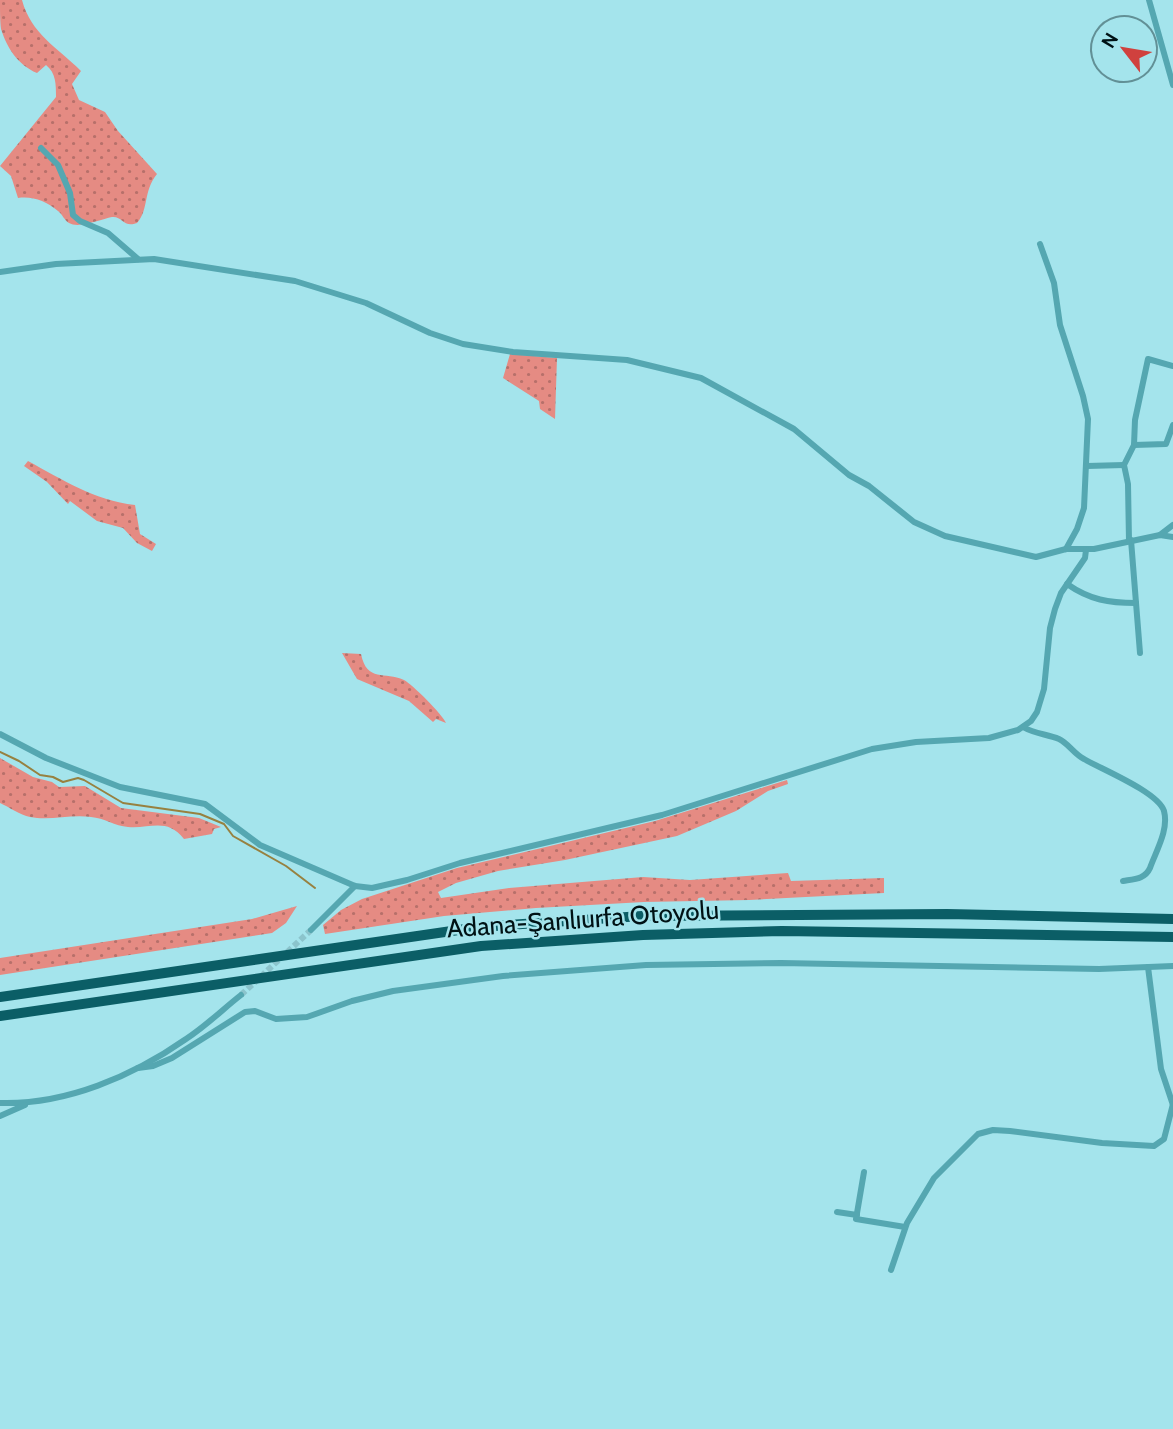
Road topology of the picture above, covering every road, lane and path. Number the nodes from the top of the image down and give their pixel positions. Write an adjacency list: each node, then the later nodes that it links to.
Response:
1 (1149, 0): 2 (street)
2 (1173, 85)
3 (41, 148): 5 (street)
4 (1040, 244): 10 (street)
5 (138, 259): 6 (street); 16 (street)
6 (0, 272)
7 (1173, 366): 9 (street)
8 (1173, 425): 9 (street)
9 (1134, 445): 11 (street)
10 (1087, 466): 11 (street); 16 (street)
11 (1124, 466): 15 (street)
12 (1173, 524): 13 (street)
13 (1160, 535): 14 (street); 15 (street)
14 (1173, 537)
15 (1130, 540): 17 (street); 19 (street)
16 (1066, 549): 17 (street)
17 (1086, 550): 18 (street)
18 (1067, 584): 19 (street); 21 (street)
19 (1136, 603): 20 (street)
20 (1140, 653)
21 (1023, 727): 23 (street); 24 (street)
22 (0, 734): 24 (street)
23 (1124, 881)
24 (355, 886): 26 (street)
25 (1173, 919): 31 (highway, Adana-Şanlıurfa Otoyolu)
26 (311, 930)
27 (1173, 937): 32 (highway, Adana-Şanlıurfa Otoyolu)
28 (1173, 966): 29 (street)
29 (1147, 967): 33 (street); 36 (street)
30 (241, 995): 33 (street)
31 (0, 997)
32 (0, 1016)
33 (138, 1068): 35 (street)
34 (0, 1104): 35 (street)
35 (27, 1104): 37 (street)
36 (1173, 1104): 41 (street)
37 (0, 1116)
38 (864, 1172): 40 (street)
39 (837, 1212): 40 (street)
40 (857, 1215): 41 (street)
41 (905, 1227): 42 (street)
42 (891, 1270)

